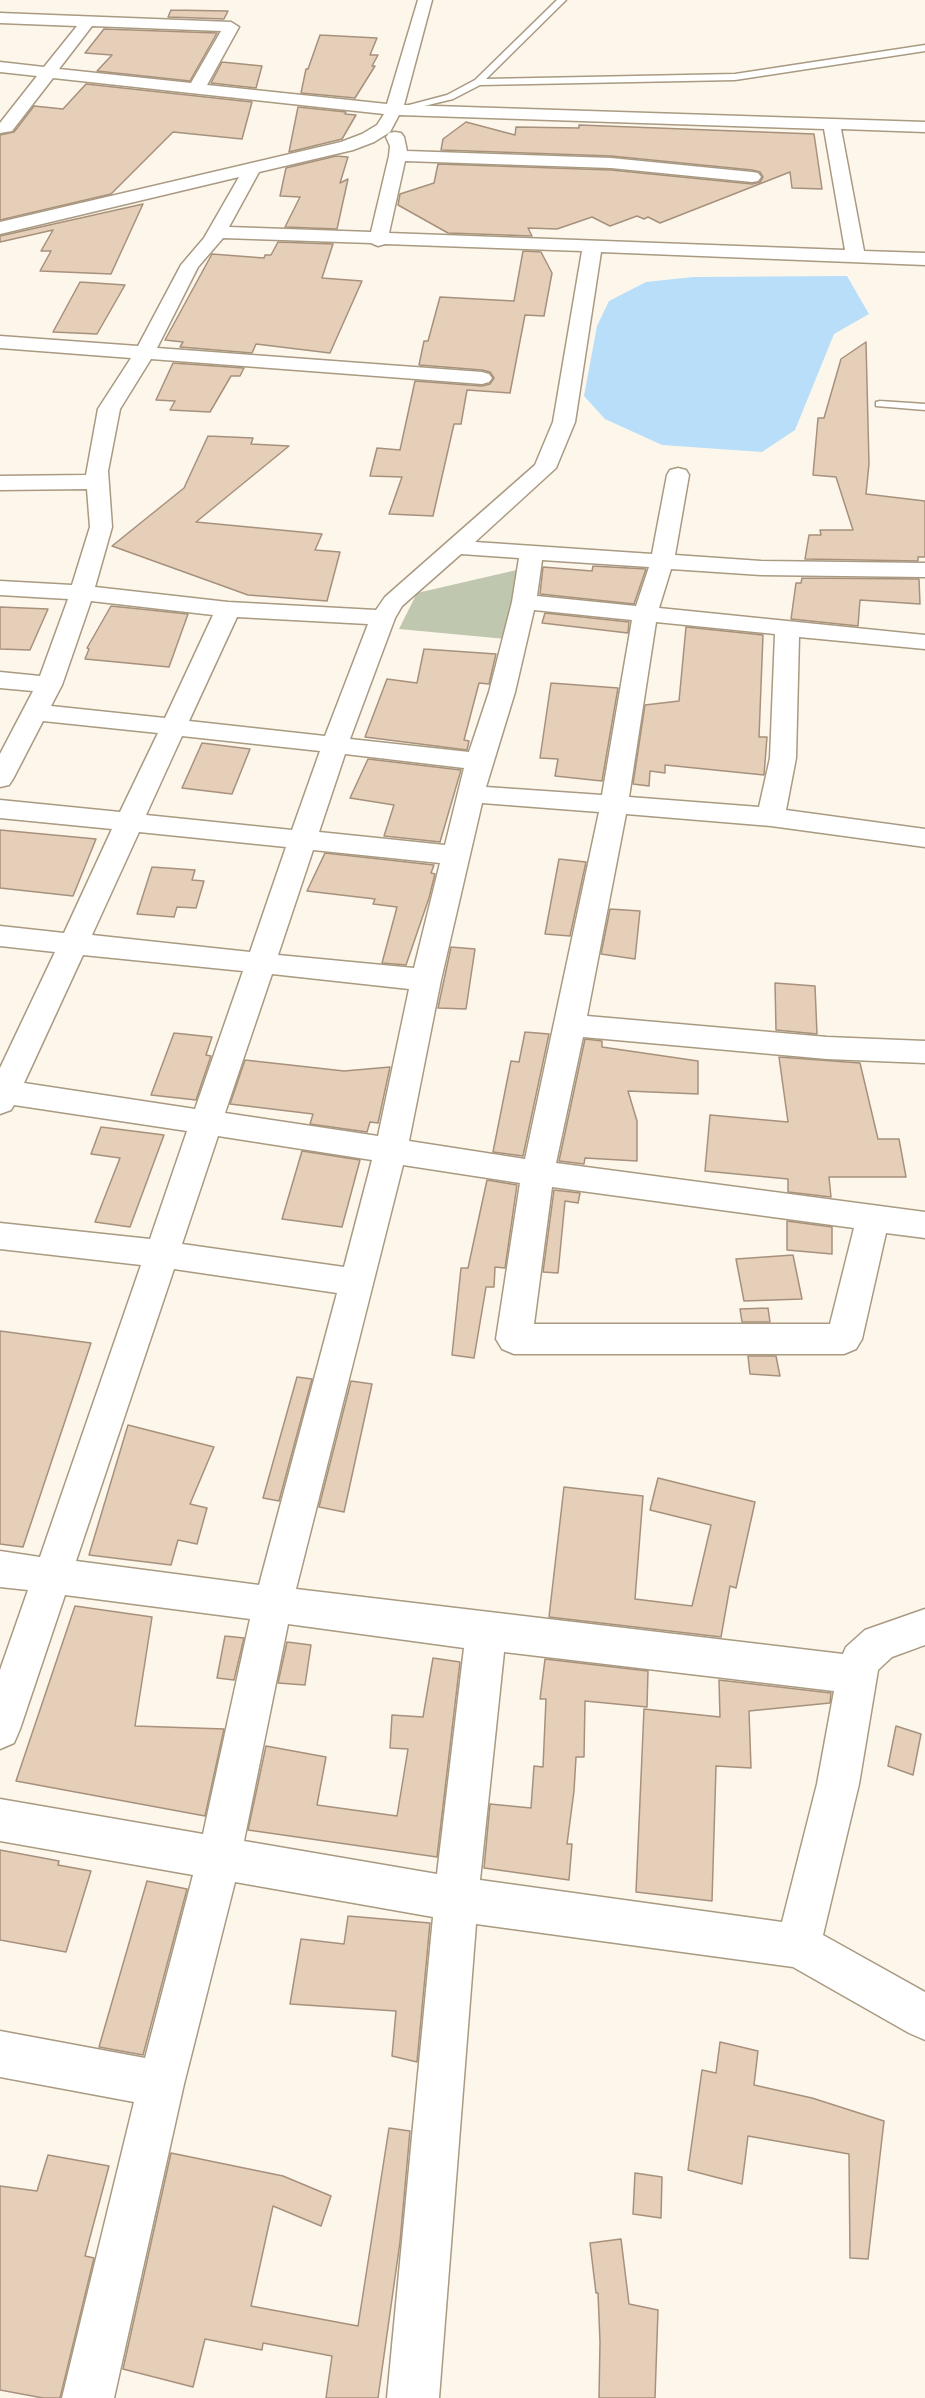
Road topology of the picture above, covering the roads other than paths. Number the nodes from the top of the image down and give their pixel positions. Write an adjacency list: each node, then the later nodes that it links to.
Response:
1 (425, 0): 12 (street)
2 (562, 0): 10 (lane)
3 (153, 8): 6 (street)
4 (0, 18): 5 (street)
5 (88, 21): 6 (street); 9 (street)
6 (145, 24): 11 (street)
7 (925, 48): 10 (lane)
8 (0, 67): 9 (street)
9 (50, 73): 11 (street); 15 (street)
10 (478, 81): 12 (lane)
11 (196, 89): 12 (street)
12 (394, 110): 16 (street); 17 (street)
13 (832, 124): 14 (street); 17 (street); 26 (street)
14 (925, 127)
15 (0, 128)
16 (384, 128): 18 (street); 20 (street)
17 (615, 129): 19 (street)
18 (399, 156): 19 (street); 24 (street)
19 (610, 163): 21 (street)
20 (253, 167): 22 (street); 23 (street)
21 (752, 177)
22 (0, 228)
23 (218, 232): 24 (street); 29 (street)
24 (378, 240): 25 (street)
25 (592, 247): 26 (street); 36 (street)
26 (856, 256): 27 (street)
27 (925, 259)
28 (0, 342): 29 (street)
29 (144, 354): 30 (street); 34 (street)
30 (482, 378)
31 (880, 404): 32 (lane)
32 (925, 406)
33 (678, 475): 38 (street)
34 (98, 482): 35 (street); 41 (street)
35 (0, 483)
36 (453, 547): 37 (street); 45 (street)
37 (531, 553): 38 (street); 42 (street)
38 (662, 562): 39 (street); 44 (street)
39 (925, 570)
40 (0, 588): 41 (street)
41 (81, 593): 43 (street); 49 (street)
42 (524, 602): 44 (street); 53 (street)
43 (228, 609): 45 (street); 51 (street)
44 (645, 614): 46 (street); 55 (street)
45 (383, 618): 52 (street)
46 (788, 628): 47 (street); 57 (street)
47 (925, 642)
48 (0, 680): 49 (street)
49 (49, 685): 50 (street)
50 (36, 712): 51 (street); 54 (street)
51 (174, 727): 52 (street); 58 (street)
52 (334, 745): 53 (street); 60 (street)
53 (475, 777): 55 (street); 61 (street)
54 (0, 779)
55 (614, 805): 57 (street); 66 (street)
56 (0, 809): 58 (street)
57 (771, 817): 59 (street)
58 (129, 822): 60 (street); 63 (street)
59 (925, 838)
60 (302, 840): 61 (street); 64 (street)
61 (456, 855): 65 (street)
62 (0, 936): 63 (street)
63 (73, 943): 64 (street); 68 (street)
64 (260, 963): 65 (street); 69 (street)
65 (426, 980): 70 (street)
66 (570, 1025): 67 (street); 71 (street)
67 (925, 1053)
68 (1, 1095): 69 (street)
69 (207, 1121): 70 (street); 75 (street)
70 (391, 1150): 71 (street); 76 (street)
71 (538, 1173): 72 (street); 72 (street)
72 (873, 1217): 73 (street)
73 (925, 1225)
74 (0, 1236): 75 (street)
75 (161, 1254): 76 (street); 78 (street)
76 (355, 1282): 79 (street)
77 (0, 1569): 78 (street)
78 (52, 1576): 79 (street); 83 (street)
79 (273, 1604): 81 (street); 85 (street)
80 (925, 1627): 82 (street)
81 (486, 1632): 82 (street); 86 (street)
82 (857, 1675): 87 (street)
83 (0, 1729)
84 (0, 1820): 85 (street)
85 (219, 1859): 86 (street); 90 (street)
86 (456, 1899): 87 (street); 92 (street)
87 (798, 1947): 88 (street)
88 (925, 2017)
89 (0, 2054): 90 (street)
90 (161, 2084): 91 (street)
91 (88, 2398)
92 (413, 2398)

